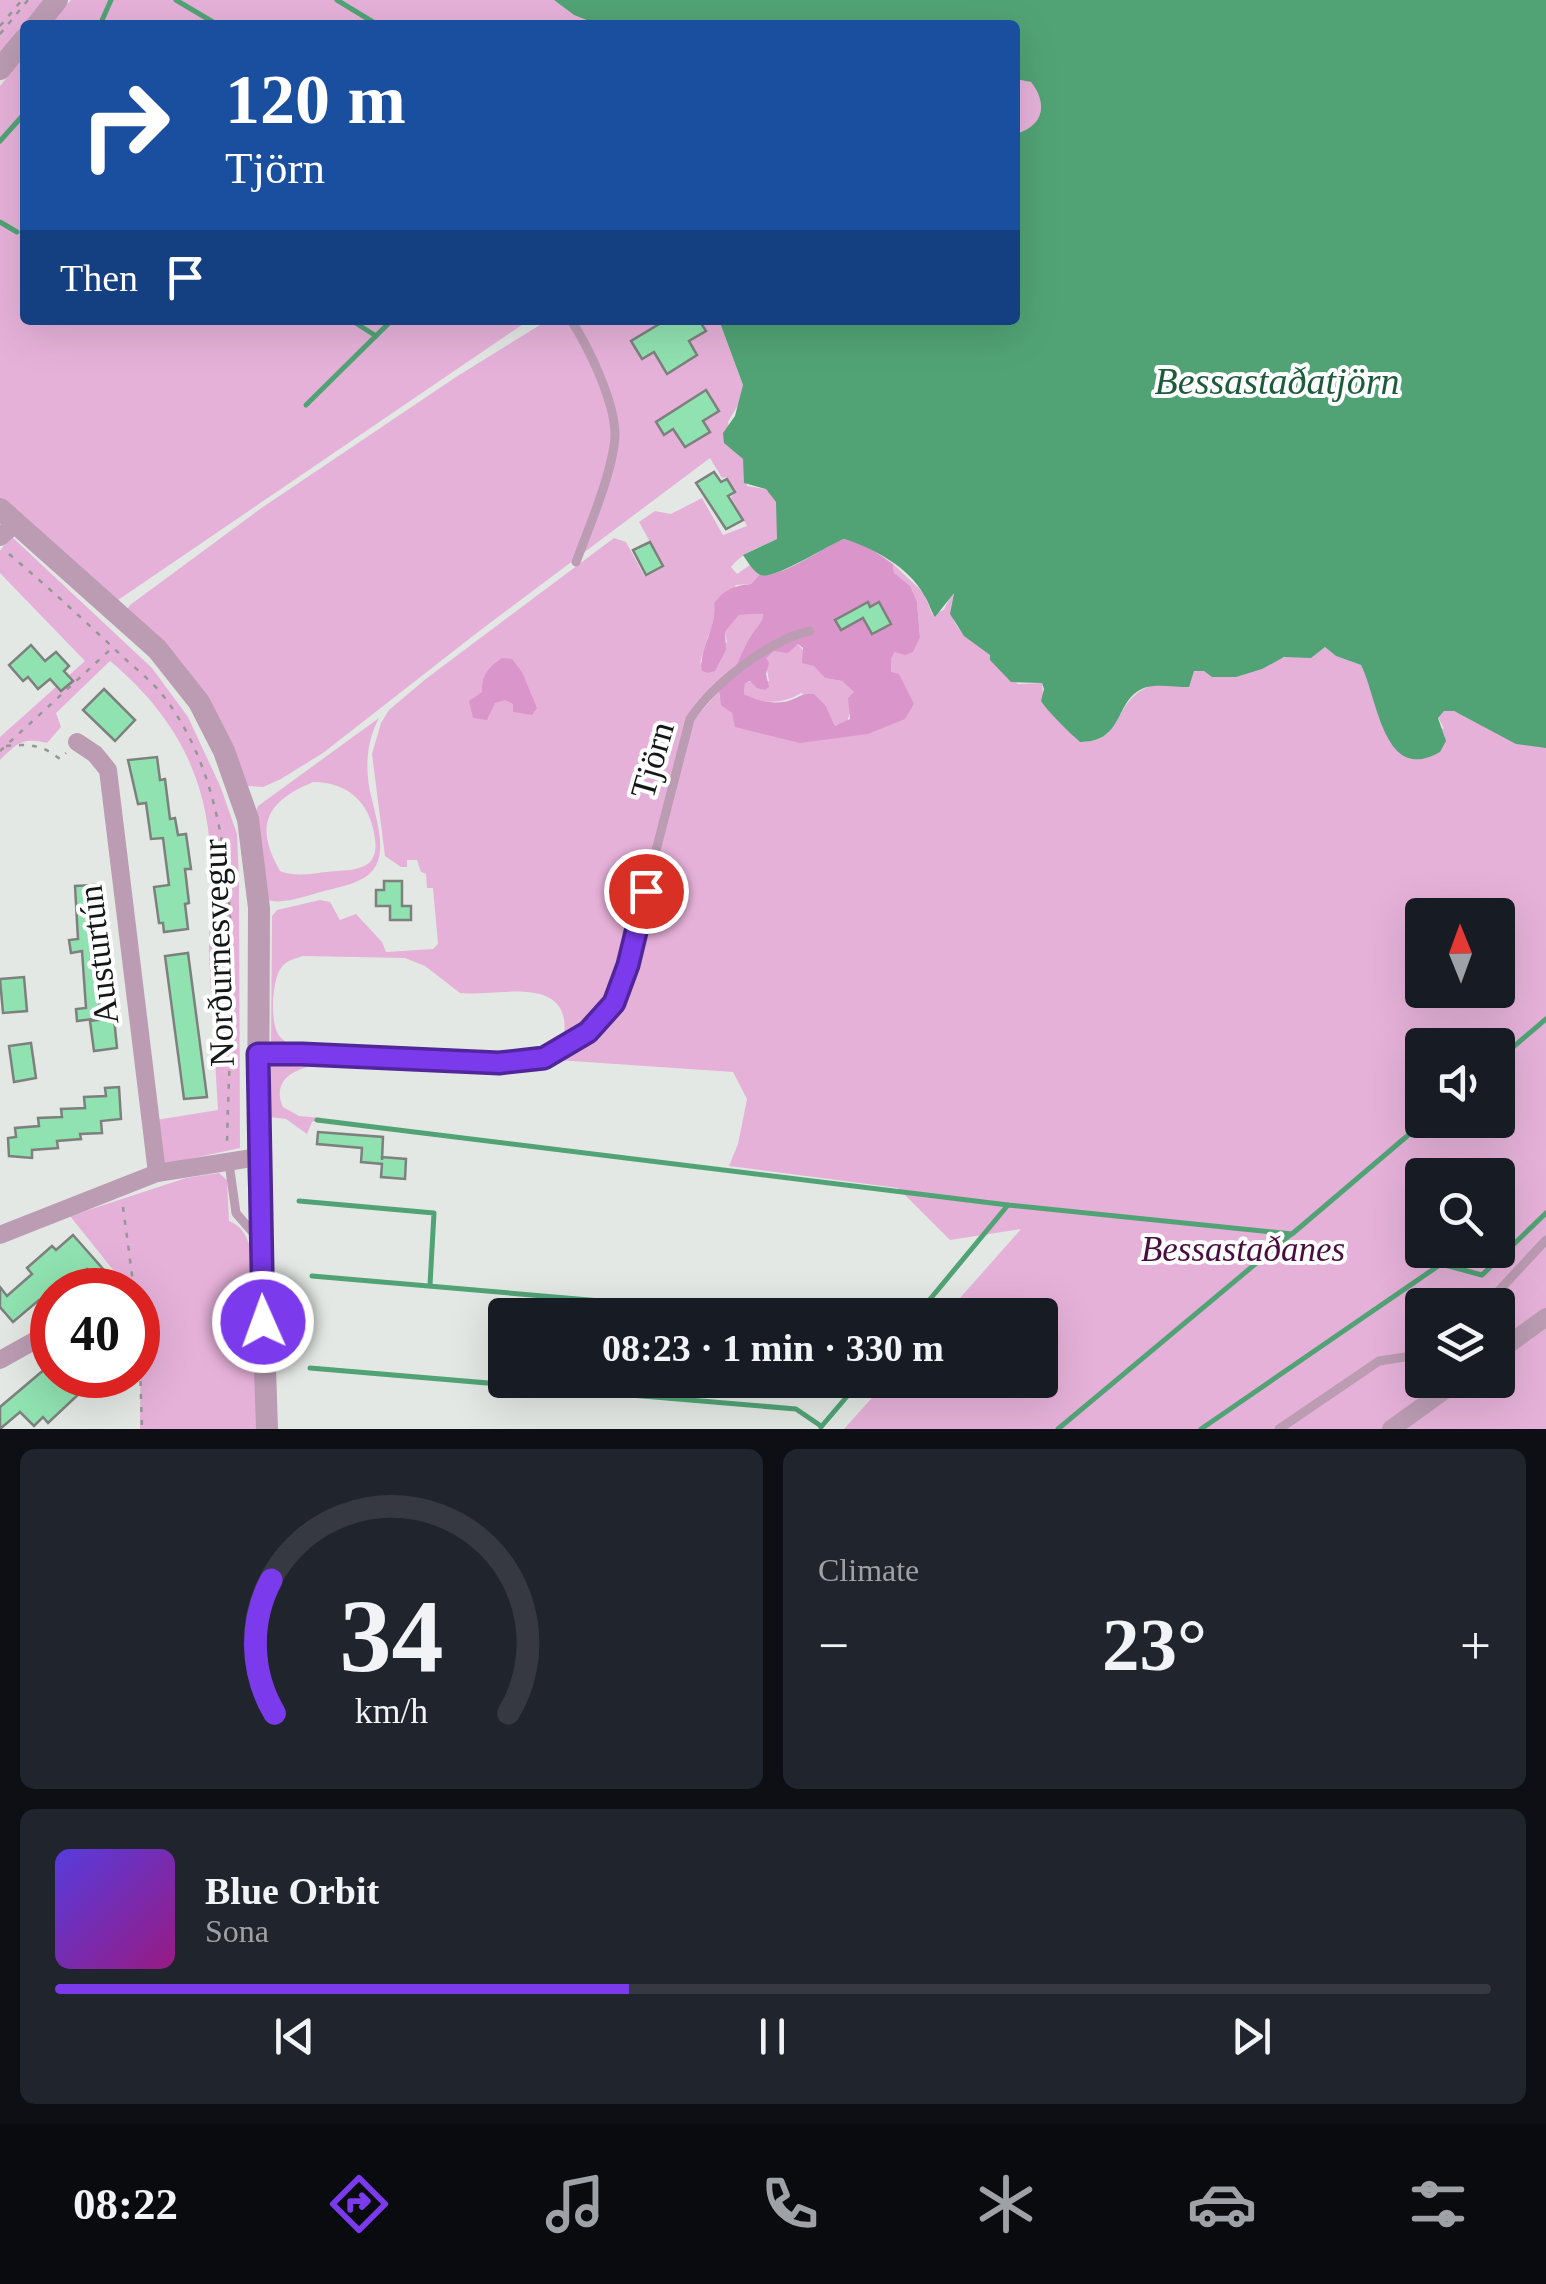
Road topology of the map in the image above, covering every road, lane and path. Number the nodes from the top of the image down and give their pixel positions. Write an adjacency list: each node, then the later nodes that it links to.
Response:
1 (22, 0): 5 (path)
2 (28, 0): 6 (path)
3 (57, 0): 4 (street)
4 (40, 20)
5 (0, 26)
6 (0, 34)
7 (20, 45): 8 (street)
8 (0, 69)
9 (574, 325): 12 (lane)
10 (5, 523): 18 (street, Norðurnesvegur)
11 (0, 546): 14 (path)
12 (576, 562)
13 (810, 631): 18 (lane, Tjörn)
14 (114, 648): 16 (path); 20 (path)
15 (78, 742): 16 (path); 21 (street, Austurtún)
16 (4, 746): 17 (path)
17 (0, 751)
18 (258, 1054): 19 (street, Norðurnesvegur)
19 (258, 1157): 20 (street); 25 (street, Norðurnesvegur)
20 (228, 1160): 21 (street); 25 (lane)
21 (157, 1173): 22 (street)
22 (121, 1188): 23 (street); 26 (path)
23 (0, 1234)
24 (1546, 1240): 27 (lane)
25 (260, 1242): 36 (street, Norðurnesvegur)
26 (131, 1268)
27 (1501, 1288)
28 (1546, 1318): 29 (street)
29 (1515, 1340)
30 (30, 1344): 32 (street)
31 (1405, 1357): 37 (lane)
32 (0, 1360)
33 (141, 1398): 35 (path)
34 (1430, 1398): 38 (street)
35 (142, 1429)
36 (267, 1429)
37 (1279, 1429)
38 (1392, 1429)

